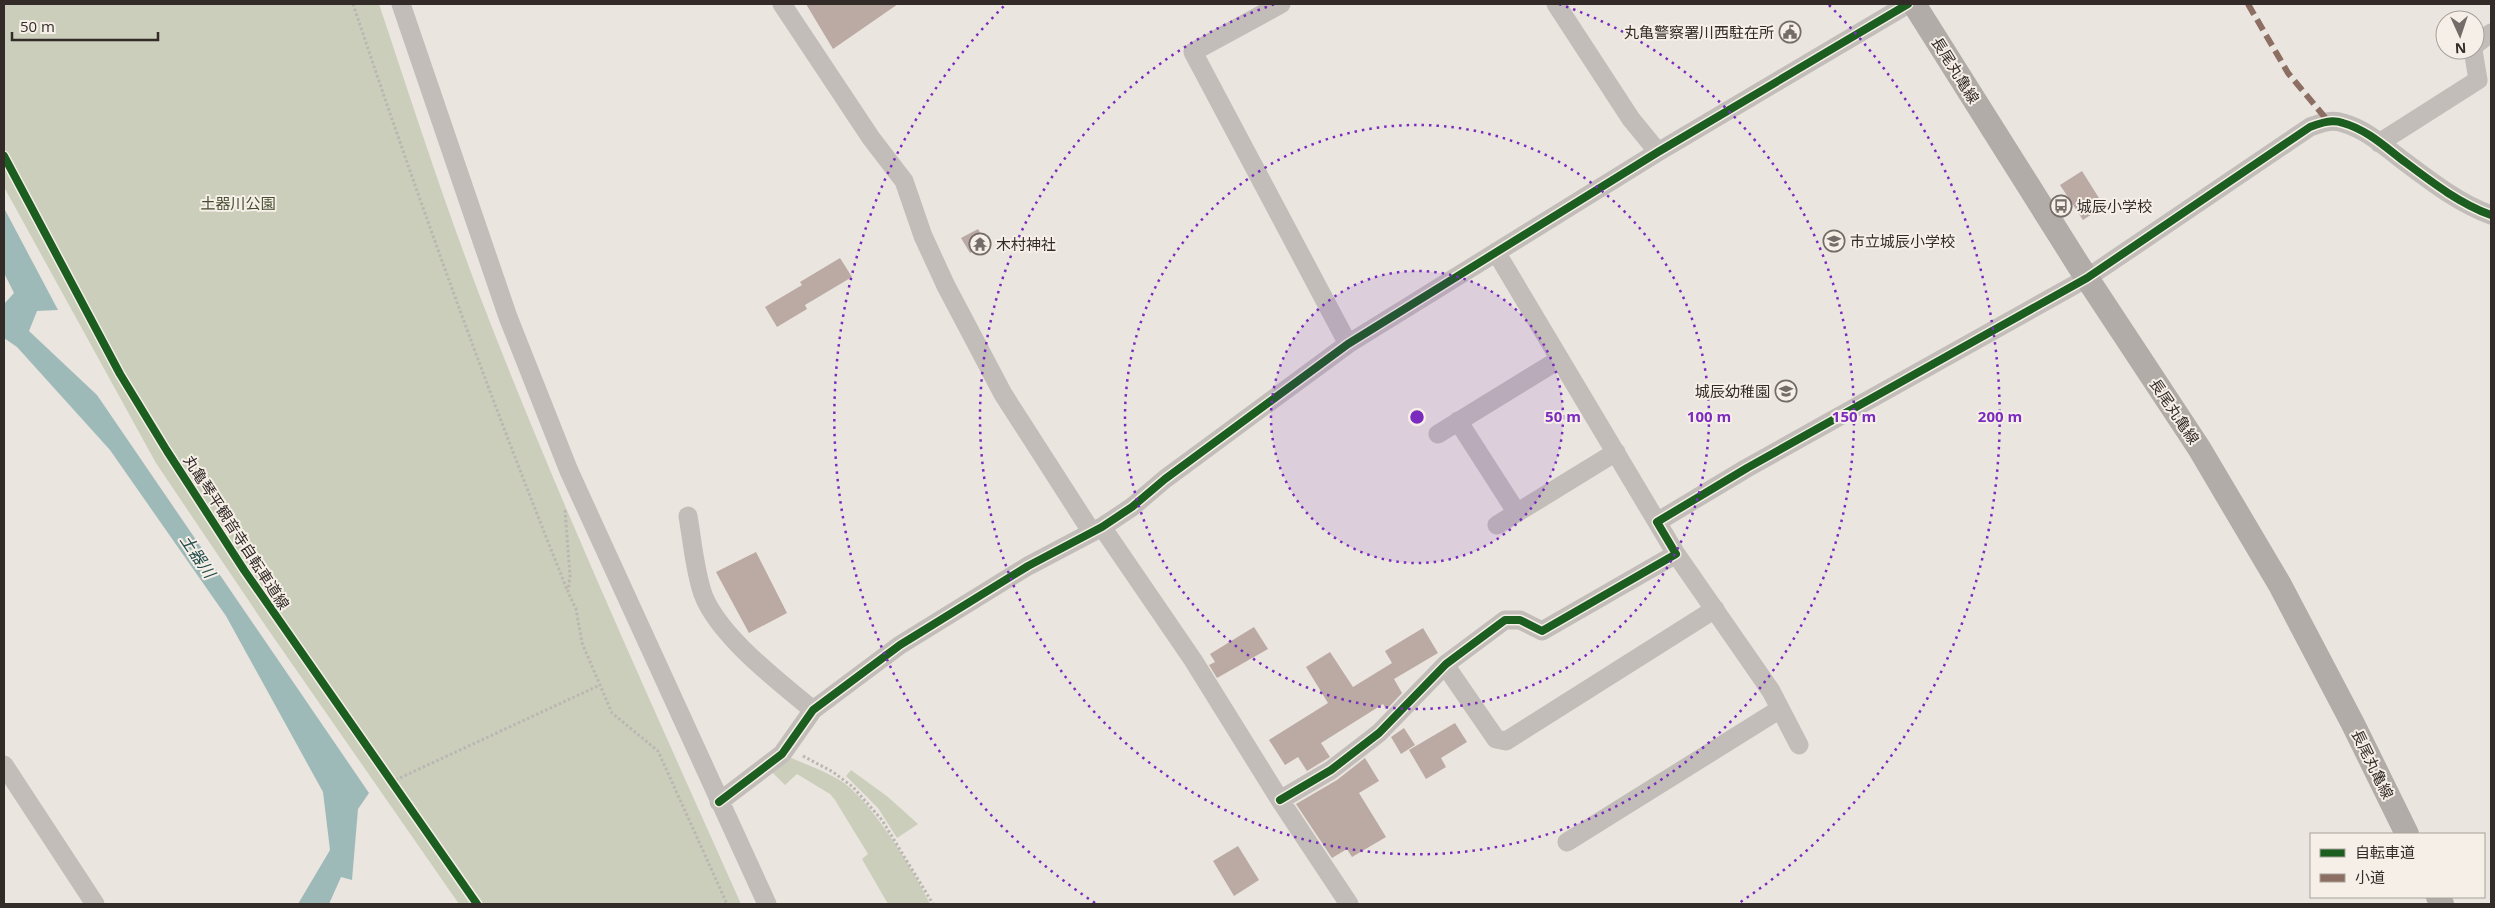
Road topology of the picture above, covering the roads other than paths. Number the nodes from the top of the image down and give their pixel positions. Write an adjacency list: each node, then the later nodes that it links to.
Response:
1 (401, 4): 31 (street)
2 (782, 4): 22 (street)
3 (1281, 4): 13 (street)
4 (1556, 4): 9 (street)
5 (1908, 4): 9 (street)
6 (1914, 4): 12 (main road, 長尾丸亀線)
7 (2475, 60): 8 (street)
8 (2379, 143): 10 (street); 12 (street)
9 (1658, 152): 11 (street)
10 (2491, 215)
11 (1496, 252): 13 (street); 14 (street)
12 (2087, 278): 20 (street); 32 (main road, 長尾丸亀線)
13 (1348, 344): 22 (street)
14 (1560, 359): 15 (street); 17 (street)
15 (1458, 422): 16 (street); 18 (street)
16 (1438, 434)
17 (1616, 452): 18 (street); 20 (street)
18 (1517, 513): 21 (street)
19 (688, 516): 27 (street)
20 (1657, 522): 23 (street)
21 (1496, 525)
22 (1096, 529): 27 (street); 30 (street)
23 (1676, 554): 24 (street); 25 (street)
24 (1715, 609): 25 (street); 26 (street)
25 (1445, 666): 30 (street)
26 (1780, 709): 28 (street); 33 (street)
27 (813, 710): 31 (street)
28 (1799, 745)
29 (4, 765): 34 (street)
30 (1280, 800): 36 (street)
31 (719, 802): 35 (street)
32 (2408, 833)
33 (1567, 842)
34 (95, 904)
35 (767, 904)
36 (1349, 904)

